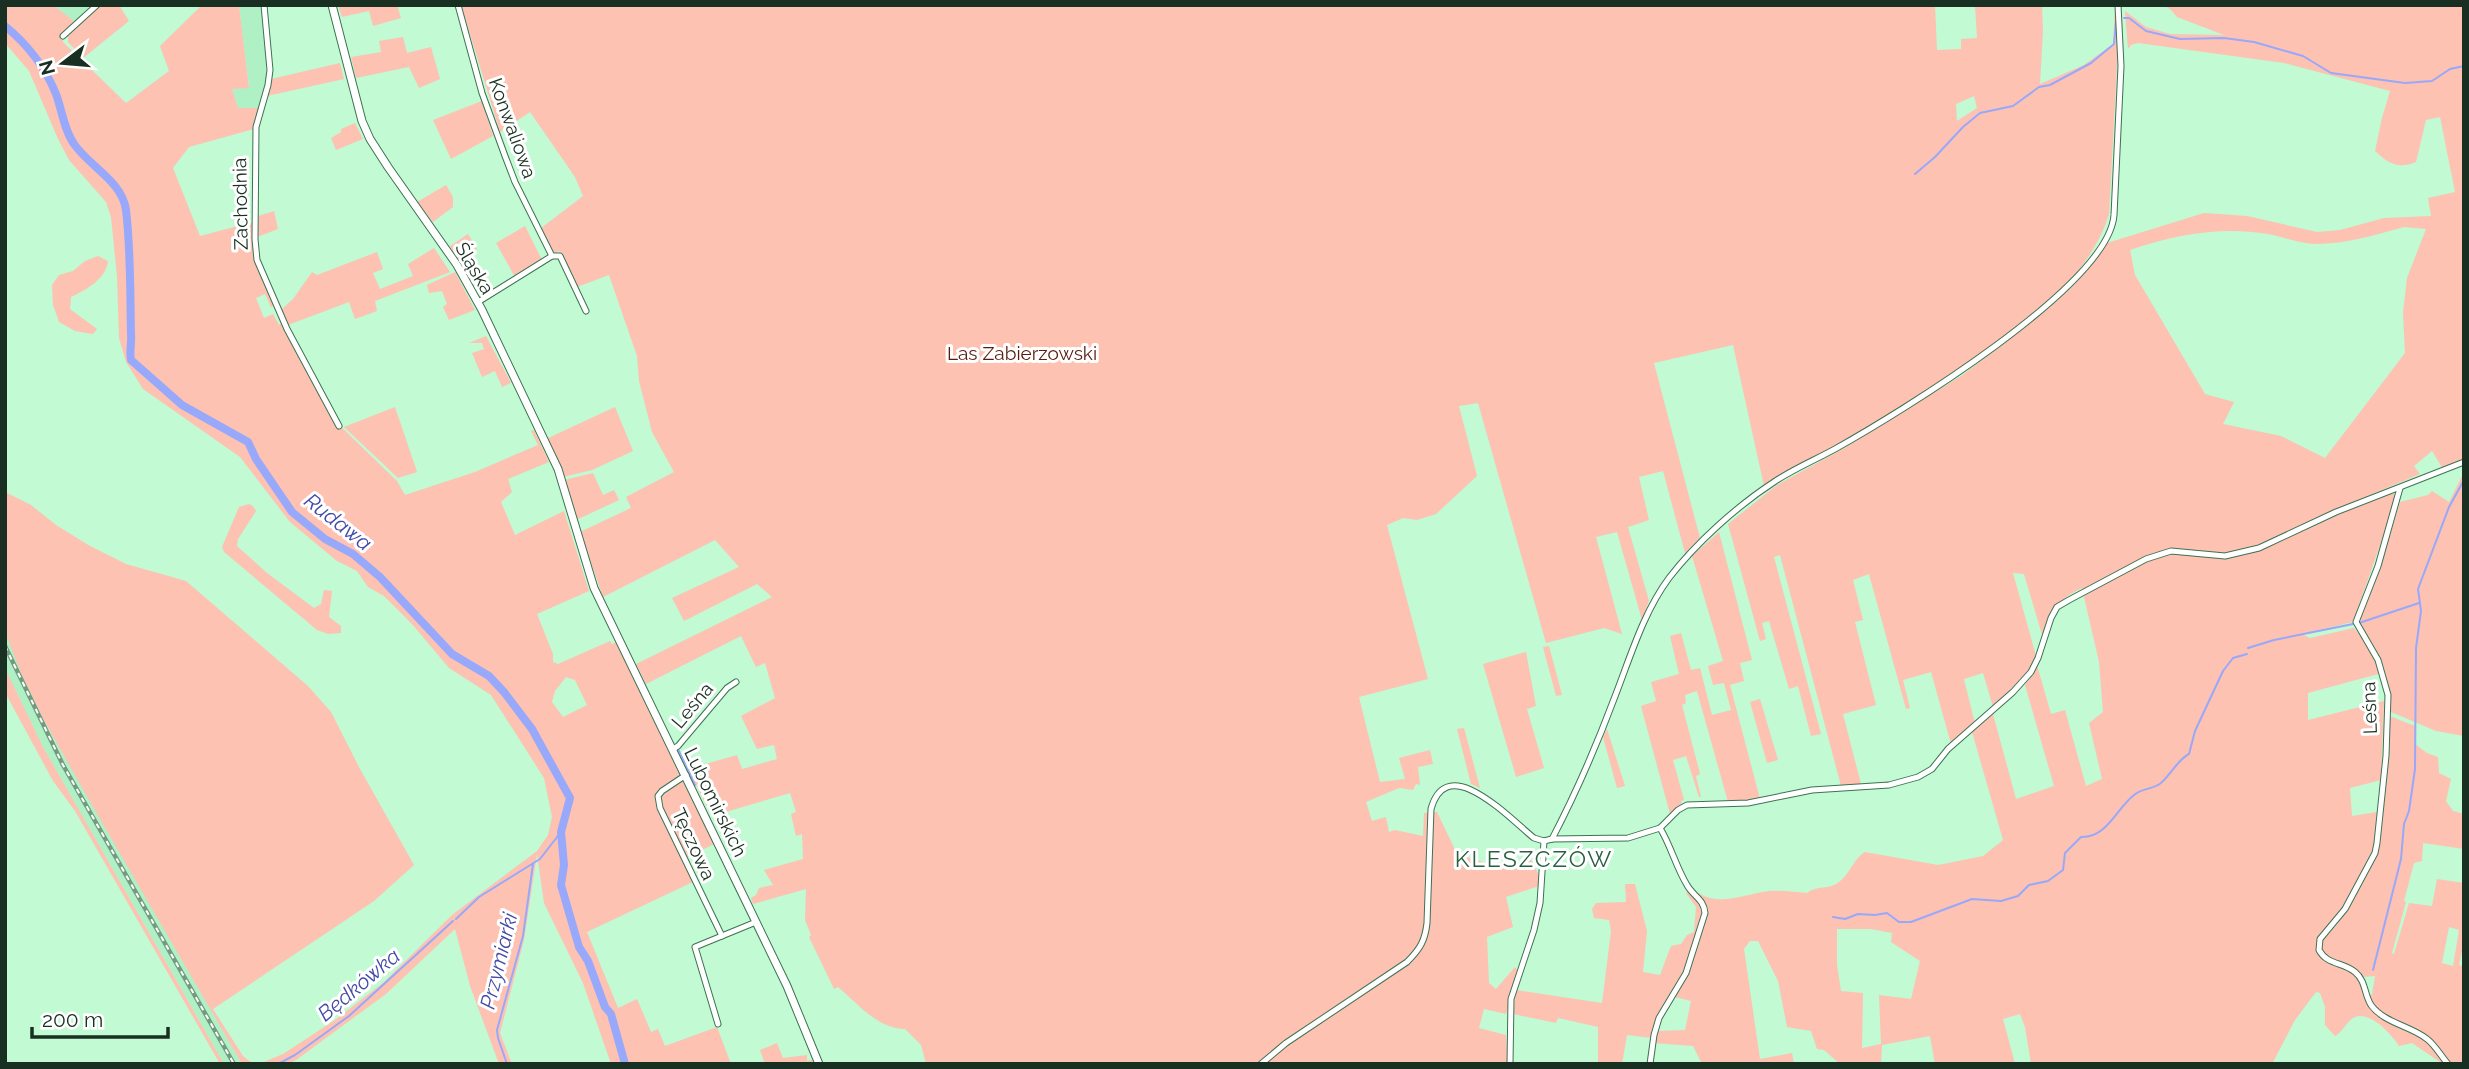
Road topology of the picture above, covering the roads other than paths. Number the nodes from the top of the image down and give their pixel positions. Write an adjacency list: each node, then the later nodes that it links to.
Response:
1 (97, 5): 6 (street)
2 (264, 5): 10 (street, Zachodnia)
3 (332, 5): 8 (main road, Śląska)
4 (458, 5): 7 (street, Konwaliowa)
5 (2119, 5): 18 (street)
6 (63, 37)
7 (552, 256): 8 (street); 9 (street, Konwaliowa)
8 (478, 302): 13 (main road, Śląska)
9 (586, 311)
10 (339, 426)
11 (2464, 462): 12 (street)
12 (2399, 488): 17 (street); 27 (street, Leśna)
13 (583, 554): 15 (main road, Lubomirskich)
14 (736, 682): 15 (street, Leśna)
15 (673, 749): 16 (main road, Lubomirskich)
16 (686, 775): 20 (main road, Lubomirskich); 21 (street, Tęczowa)
17 (1660, 828): 18 (street); 26 (street)
18 (1552, 839): 19 (street)
19 (1544, 841): 24 (street); 25 (street)
20 (756, 922): 21 (street); 23 (main road, Lubomirskich)
21 (722, 936): 22 (street)
22 (718, 1024)
23 (819, 1064)
24 (1261, 1064)
25 (1510, 1064)
26 (1650, 1064)
27 (2448, 1064)

